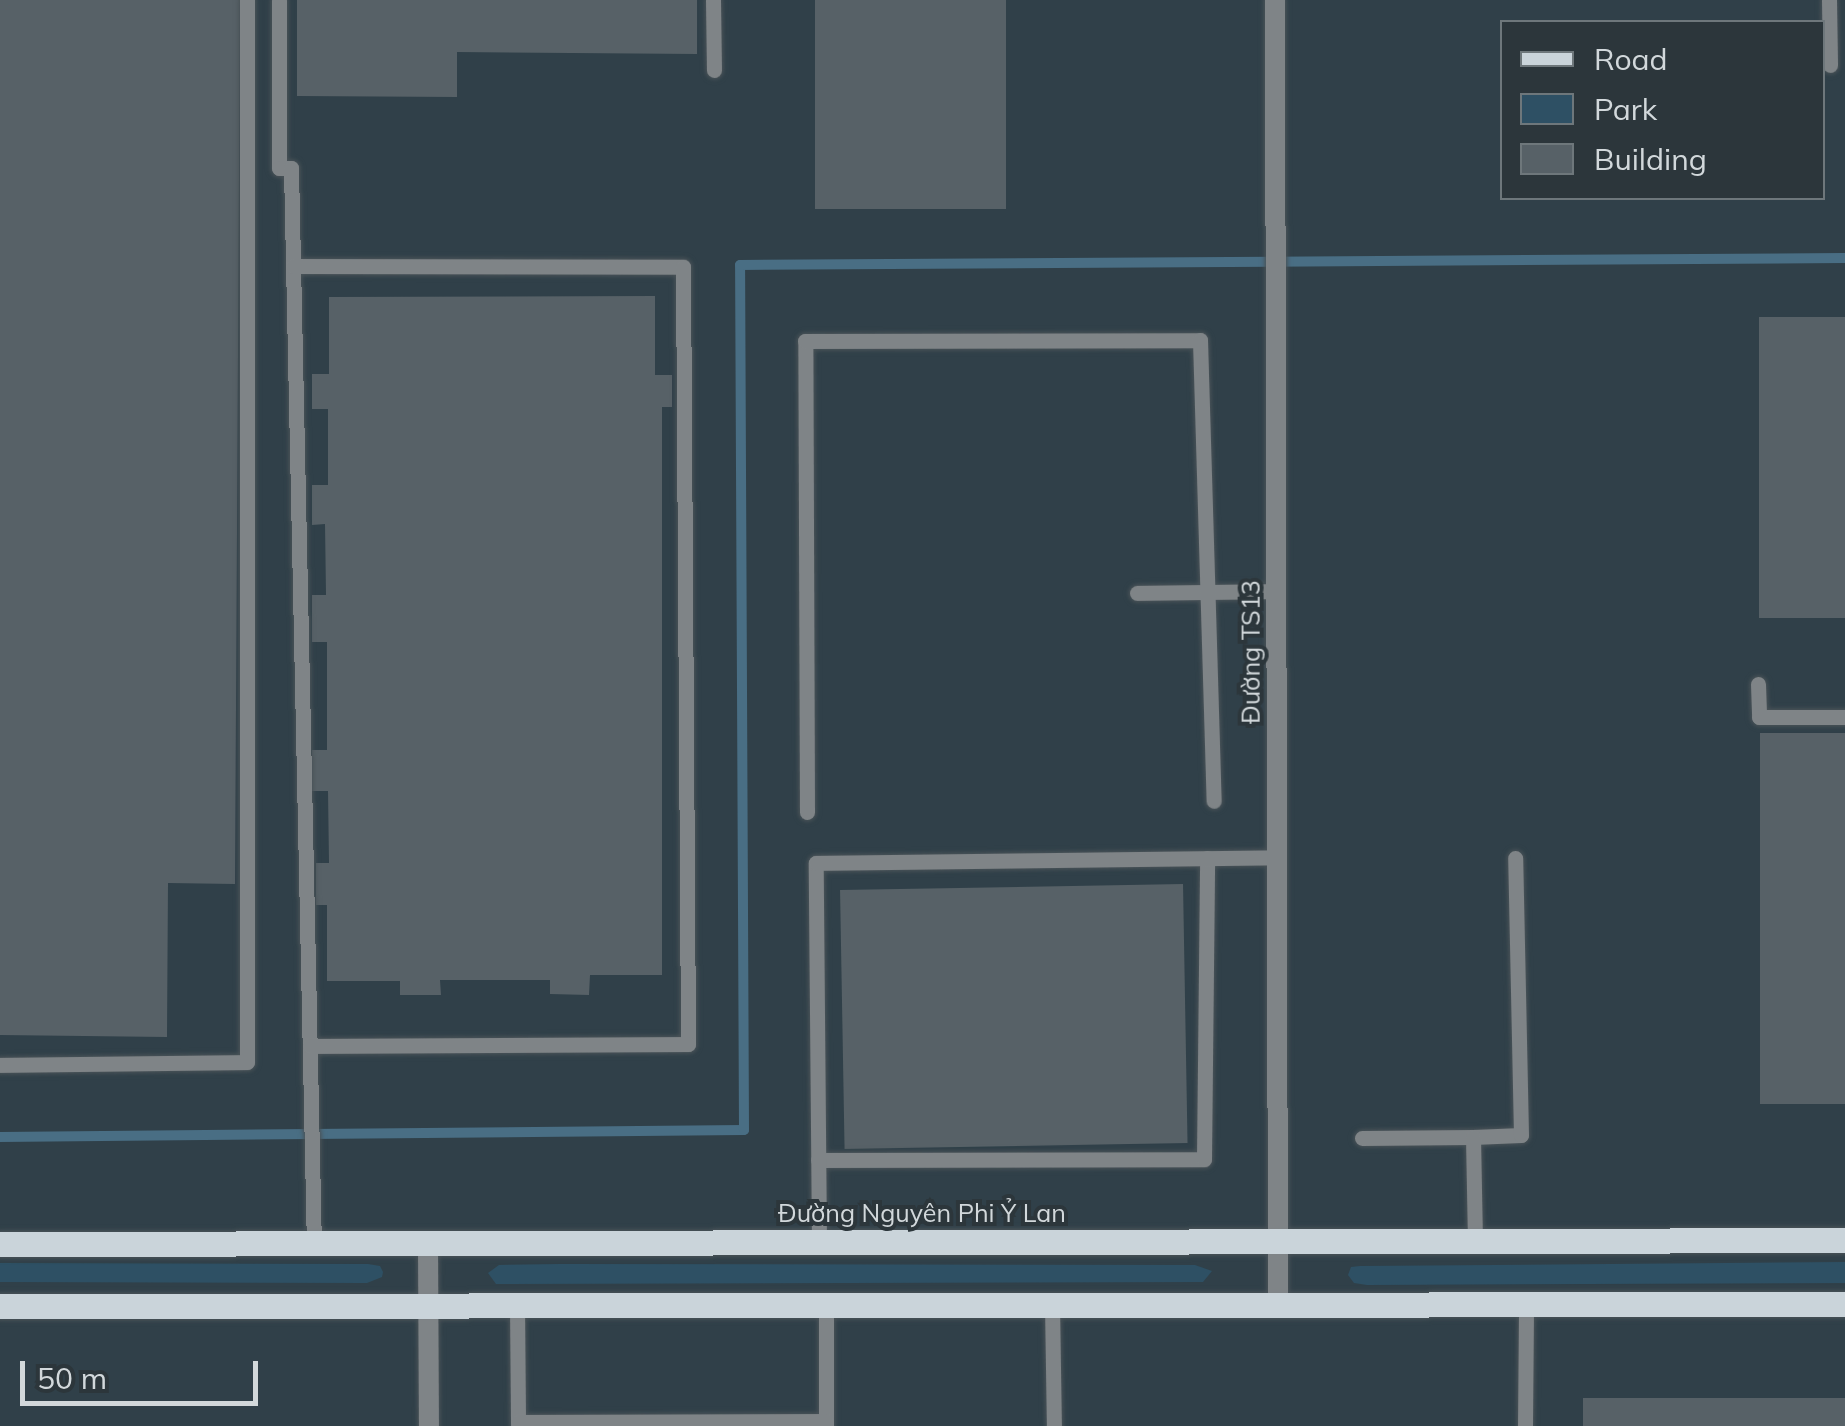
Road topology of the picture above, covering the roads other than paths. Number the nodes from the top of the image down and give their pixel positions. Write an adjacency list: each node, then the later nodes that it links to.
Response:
1 (247, 0): 20 (lane)
2 (279, 0): 8 (lane)
3 (713, 0): 7 (lane)
4 (1275, 0): 9 (street, Đường TS13)
5 (1830, 0): 6 (lane)
6 (1830, 65)
7 (714, 70)
8 (293, 266): 19 (lane); 19 (lane)
9 (1276, 591): 10 (lane); 16 (street, Đường TS13)
10 (1208, 592): 11 (lane); 14 (lane); 15 (lane)
11 (1136, 593)
12 (1758, 684): 13 (lane)
13 (1845, 717)
14 (1214, 801)
15 (807, 812)
16 (1276, 856): 17 (lane); 26 (street, Đường TS13)
17 (1207, 858): 23 (lane); 23 (lane)
18 (1516, 858): 21 (lane)
19 (310, 1046): 29 (lane)
20 (0, 1065)
21 (1474, 1137): 22 (lane); 25 (lane)
22 (1362, 1138)
23 (818, 1160): 27 (lane)
24 (1845, 1240): 25 (main road, Đường Nguyên Phi Ỷ Lan)
25 (1474, 1241): 26 (main road, Đường Nguyên Phi Ỷ Lan)
26 (1278, 1242): 27 (main road, Đường Nguyên Phi Ỷ Lan); 35 (street, Đường TS13)
27 (819, 1243): 30 (main road, Đường Nguyên Phi Ỷ Lan)
28 (0, 1244): 29 (main road, Đường Nguyên Phi Ỷ Lan)
29 (314, 1244): 30 (main road, Đường Nguyên Phi Ỷ Lan)
30 (428, 1244): 31 (street)
31 (428, 1304): 32 (main road); 38 (main road); 41 (street)
32 (518, 1304): 33 (main road); 40 (lane)
33 (826, 1304): 34 (main road); 39 (lane)
34 (1052, 1304): 35 (main road); 42 (lane)
35 (1278, 1304): 36 (main road)
36 (1526, 1304): 37 (main road); 43 (lane)
37 (1845, 1304)
38 (0, 1306)
39 (826, 1423): 40 (lane)
40 (518, 1424)
41 (429, 1426)
42 (1054, 1426)
43 (1525, 1426)

